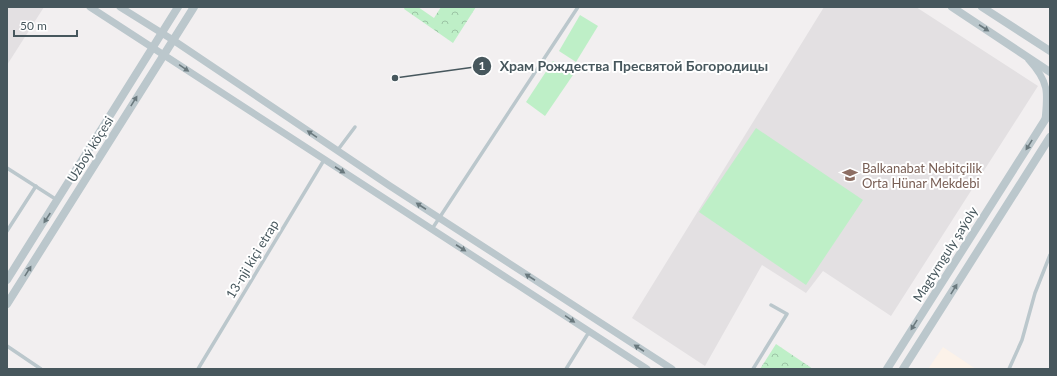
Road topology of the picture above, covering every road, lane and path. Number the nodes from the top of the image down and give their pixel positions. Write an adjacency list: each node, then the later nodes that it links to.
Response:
1 (90, 7): 12 (street)
2 (120, 7): 8 (street)
3 (178, 7): 8 (street, Uzboý köçesi)
4 (194, 7): 9 (street, Uzboý köçesi)
5 (578, 7): 26 (lane)
6 (952, 7): 15 (street, one-way to 15)
7 (982, 7): 10 (street)
8 (161, 33): 9 (street); 12 (street, Uzboý köçesi)
9 (173, 40): 14 (street, Uzboý köçesi); 21 (street, one-way to 9)
10 (1035, 42): 11 (street); 13 (street)
11 (1050, 46)
12 (152, 47): 14 (street); 25 (street, Uzboý köçesi)
13 (1050, 51)
14 (163, 54): 22 (street, one-way to 22); 31 (street, Uzboý köçesi, one-way to 14)
15 (1024, 54): 16 (street); 18 (street)
16 (1050, 72)
17 (1050, 112): 18 (street, Magtymguly şaýoly)
18 (1045, 120): 41 (street, Magtymguly şaýoly, one-way to 41)
19 (354, 126): 21 (lane)
20 (1050, 137): 42 (street, Magtymguly şaýoly, one-way to 20)
21 (337, 151): 26 (street, one-way to 21)
22 (324, 160): 27 (street, one-way to 27); 36 (lane, 13-nji kiçi etrap)
23 (7, 168): 24 (lane)
24 (36, 186): 25 (lane); 28 (lane)
25 (58, 200): 30 (street, Uzboý köçesi, one-way to 30)
26 (438, 218): 27 (lane); 39 (street, one-way to 26)
27 (432, 229): 33 (street, one-way to 33)
28 (7, 231)
29 (1050, 255): 43 (lane)
30 (7, 280)
31 (7, 304)
32 (771, 305): 40 (lane)
33 (589, 332): 37 (lane); 38 (street)
34 (7, 346): 35 (lane)
35 (41, 369)
36 (198, 369)
37 (566, 369)
38 (647, 369)
39 (672, 369)
40 (753, 369)
41 (886, 369)
42 (903, 369)
43 (1009, 369)

